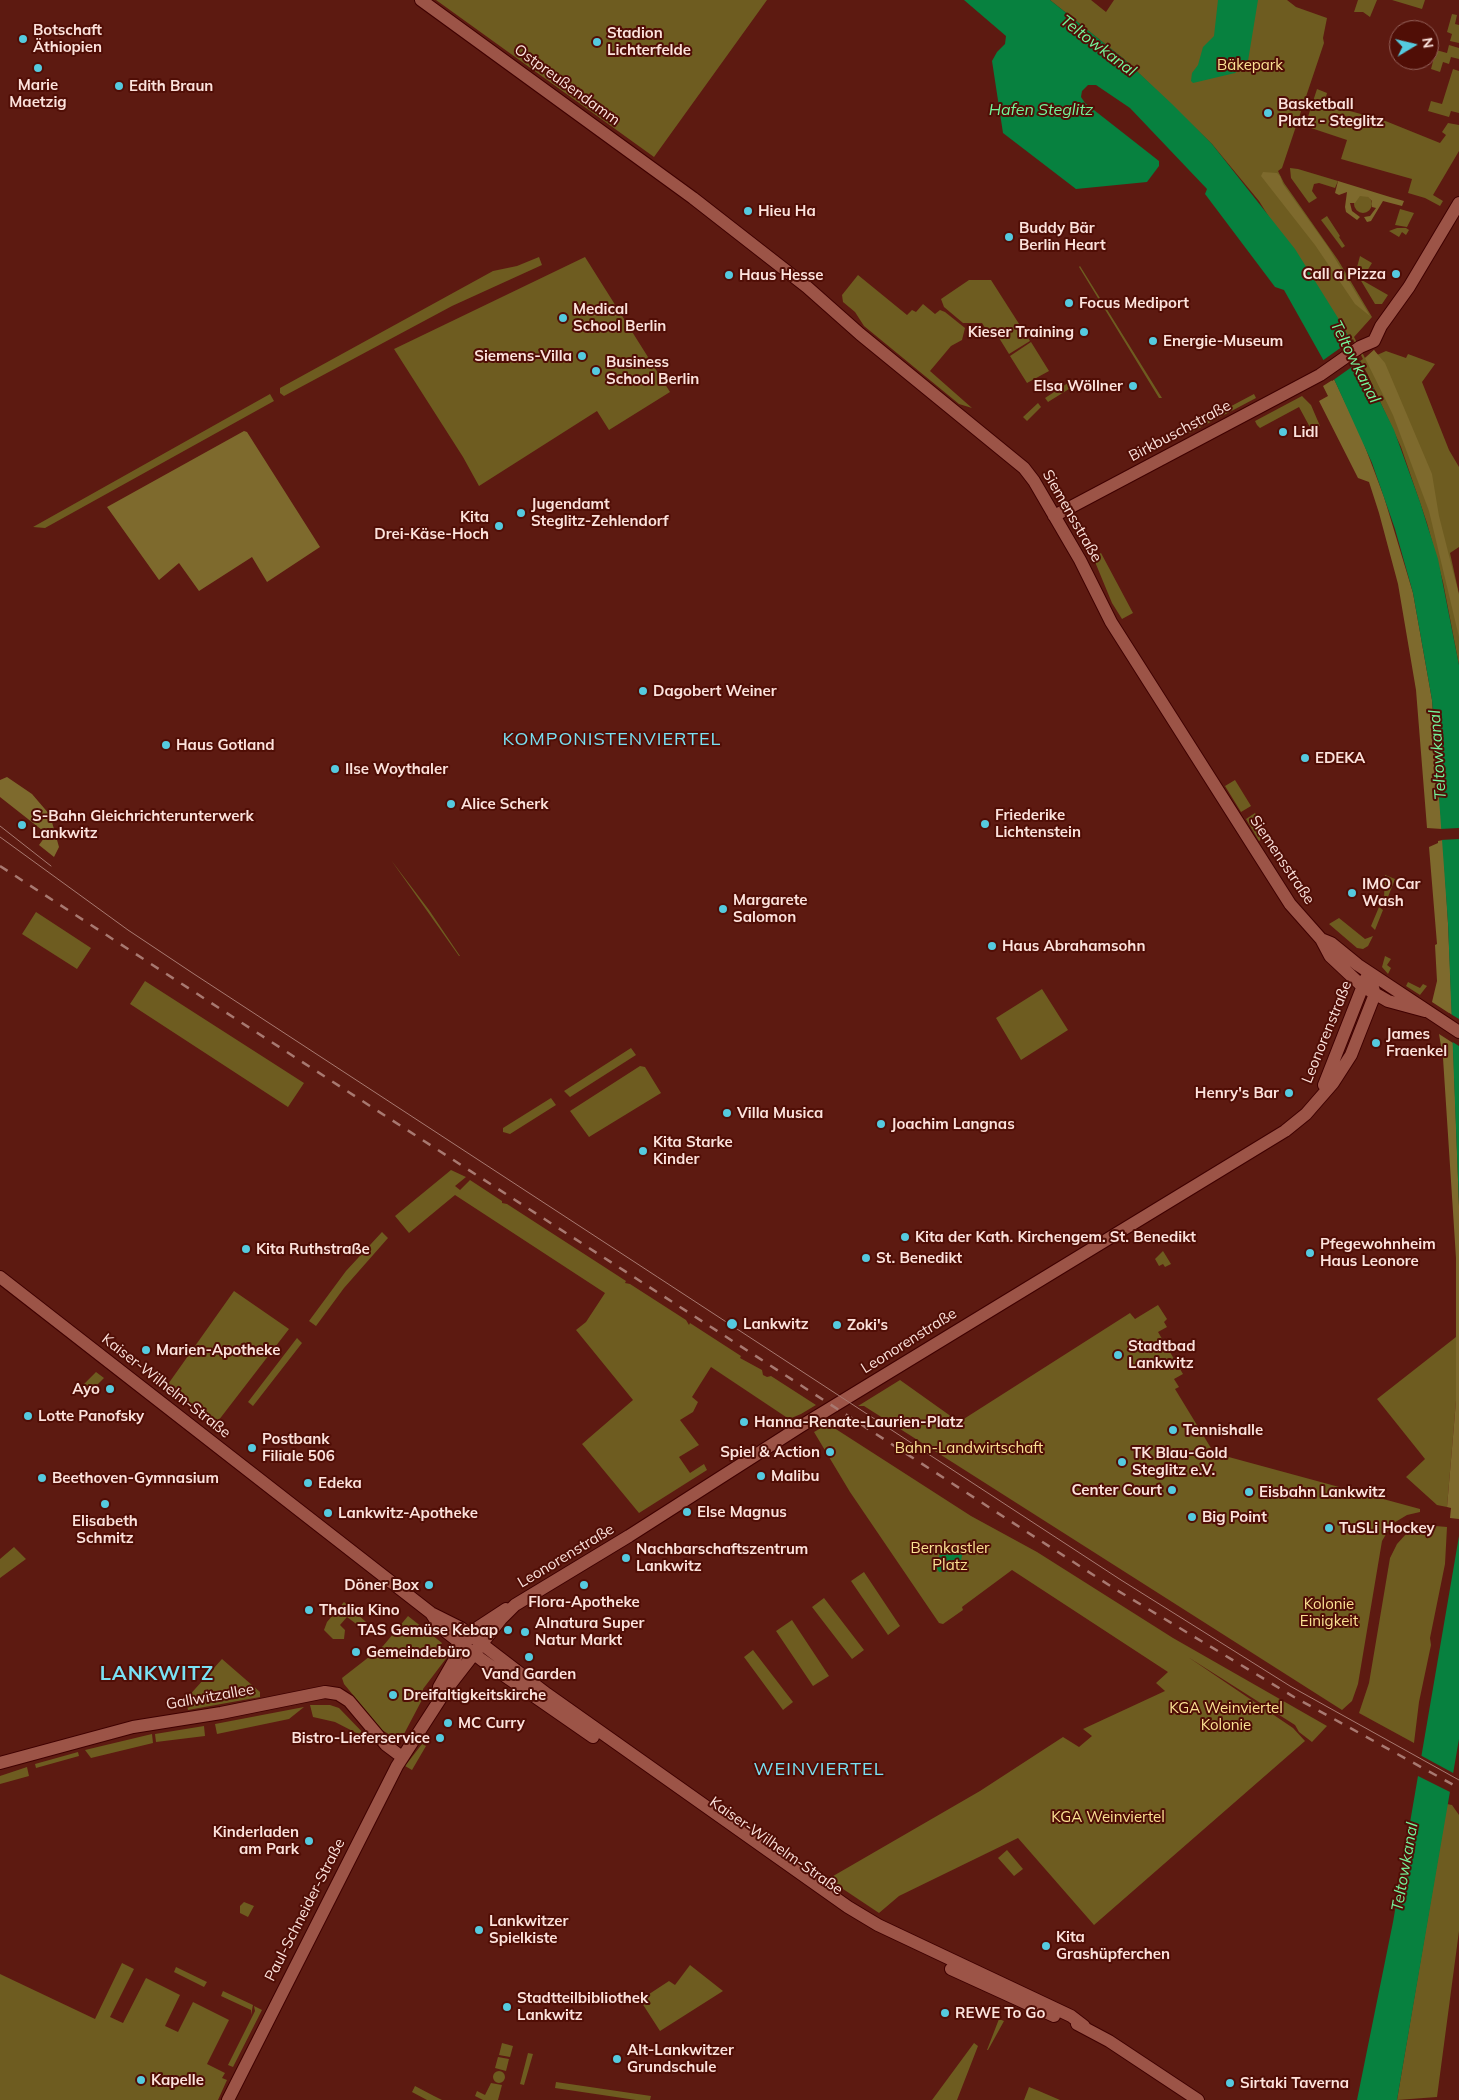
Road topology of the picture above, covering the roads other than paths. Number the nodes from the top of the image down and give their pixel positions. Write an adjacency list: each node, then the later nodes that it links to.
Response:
1 (421, 0): 2 (main road, Ostpreußendamm)
2 (694, 198): 4 (main road, Siemensstraße)
3 (1459, 203): 4 (main road, Birkbuschstraße)
4 (1054, 516): 5 (main road, Siemensstraße)
5 (1321, 939): 6 (main road, Siemensstraße); 7 (main road, Siemensstraße)
6 (1368, 972): 7 (main road, Leonorenstraße); 8 (main road, Leonorenstraße); 9 (main road, Siemensstraße)
7 (1362, 986): 8 (main road, Siemensstraße); 11 (main road, Leonorenstraße)
8 (1375, 994): 9 (main road, Siemensstraße); 11 (main road, Leonorenstraße)
9 (1429, 1014): 10 (main road, Siemensstraße)
10 (1459, 1032)
11 (1316, 1101): 13 (main road, Leonorenstraße)
12 (0, 1276): 13 (main road, Kaiser-Wilhelm-Straße)
13 (472, 1644): 14 (main road, Paul-Schneider-Straße); 17 (main road, Kaiser-Wilhelm-Straße)
14 (402, 1757): 15 (main road, Gallwitzallee); 16 (main road, Paul-Schneider-Straße)
15 (0, 1763)
16 (228, 2100)
17 (1198, 2100)

